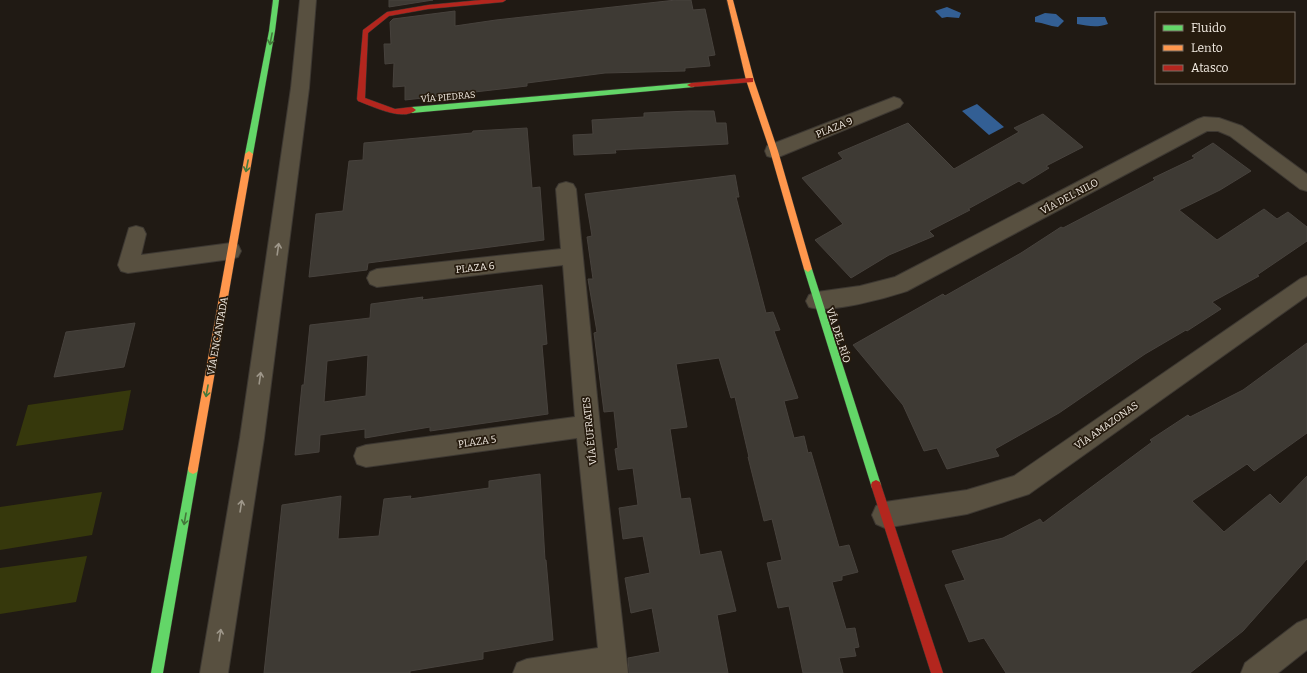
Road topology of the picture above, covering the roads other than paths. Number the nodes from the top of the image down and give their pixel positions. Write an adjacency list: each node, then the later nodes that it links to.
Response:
1 (276, 0): 12 (street, VÍA ENCANTADA, one-way to 12)
2 (308, 0): 23 (street, one-way to 2)
3 (503, 0): 5 (street, VÍA PIEDRAS)
4 (730, 0): 6 (street, VÍA DEL RÍO)
5 (427, 3): 6 (street, VÍA PIEDRAS)
6 (750, 80): 8 (street, VÍA DEL RÍO)
7 (894, 103): 8 (street, PLAZA 9)
8 (774, 151): 16 (street, VÍA DEL RÍO)
9 (1307, 184): 16 (street, VÍA DEL NILO)
10 (566, 189): 13 (street, VÍA ÉUFRATES)
11 (136, 234): 12 (street)
12 (231, 251): 22 (street, VÍA ENCANTADA, one-way to 22)
13 (572, 256): 14 (street, PLAZA 6); 17 (street, VÍA ÉUFRATES)
14 (377, 278)
15 (1307, 285): 19 (street, VÍA AMAZONAS)
16 (817, 301): 19 (street, VÍA DEL RÍO)
17 (588, 426): 18 (street, PLAZA 5); 21 (street, VÍA ÉUFRATES)
18 (366, 456)
19 (885, 515): 25 (street, VÍA DEL RÍO)
20 (1307, 633): 26 (street)
21 (613, 667): 24 (street)
22 (157, 673)
23 (214, 673)
24 (527, 673)
25 (937, 673)
26 (1255, 673)

